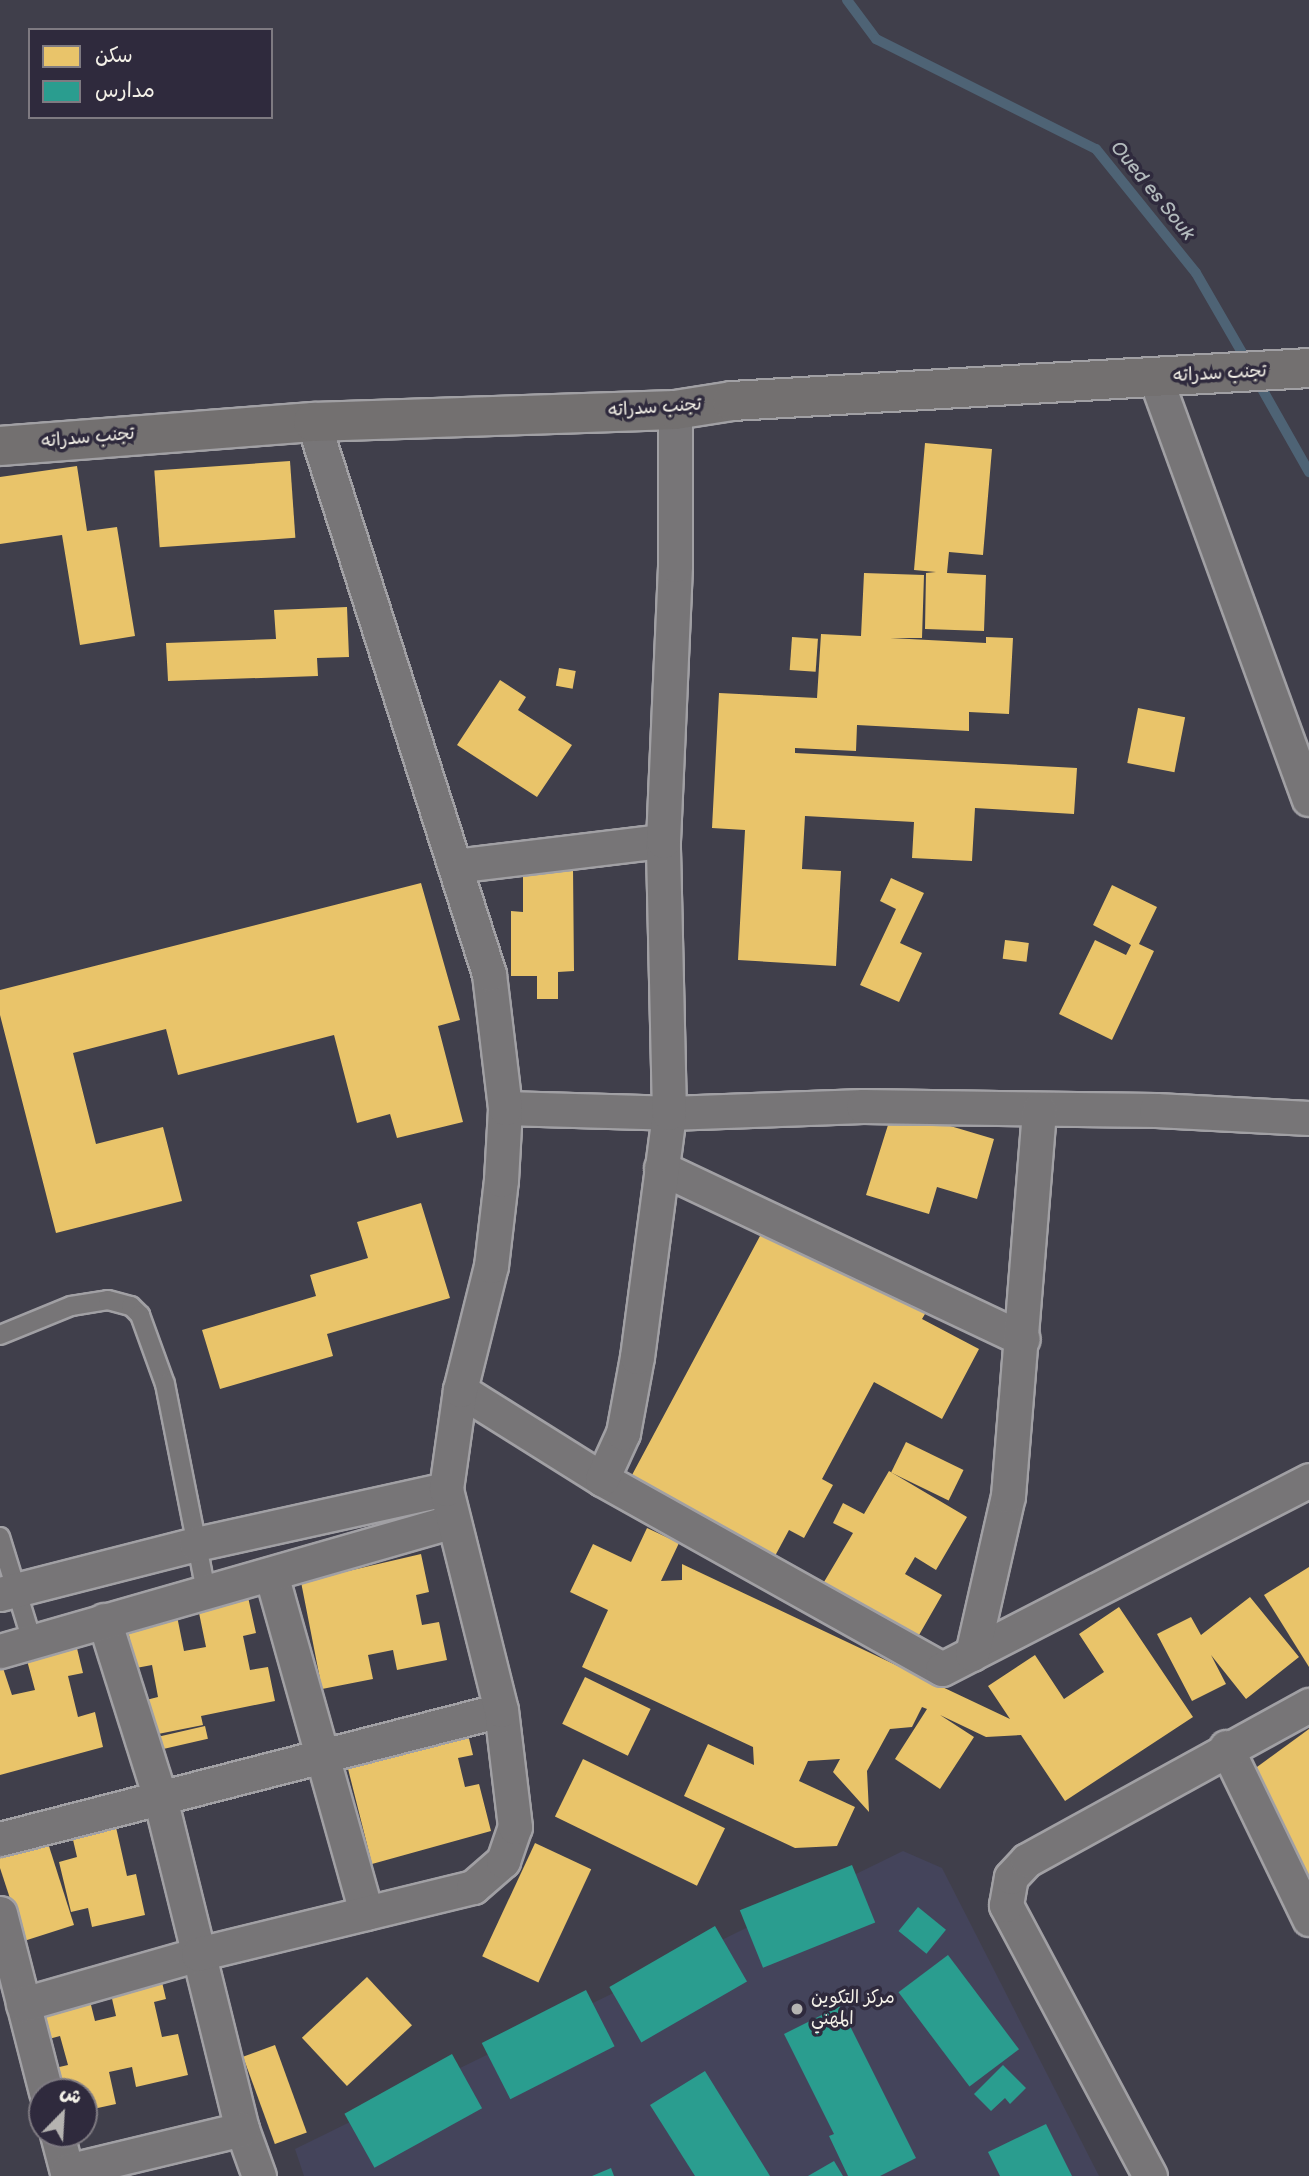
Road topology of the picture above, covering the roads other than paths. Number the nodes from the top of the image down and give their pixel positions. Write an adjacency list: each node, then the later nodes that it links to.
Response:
1 (1309, 368): 2 (highway, تجنب سدراته)
2 (1155, 377): 3 (highway, تجنب سدراته); 6 (street)
3 (675, 410): 4 (highway, تجنب سدراته); 7 (street)
4 (313, 422): 5 (highway, تجنب سدراته); 8 (street)
5 (0, 446)
6 (1309, 799)
7 (663, 841): 8 (street); 11 (street)
8 (455, 866): 9 (street)
9 (505, 1108): 11 (street); 16 (street)
10 (1040, 1109): 11 (street); 12 (street); 15 (street)
11 (669, 1113): 13 (street)
12 (1309, 1118)
13 (661, 1168): 15 (street); 17 (street)
14 (0, 1335): 22 (lane)
15 (1023, 1339): 29 (street)
16 (460, 1390): 17 (street); 19 (street)
17 (602, 1479): 29 (street)
18 (1309, 1480): 29 (street)
19 (446, 1489): 20 (street); 22 (street)
20 (452, 1521): 23 (street); 31 (street)
21 (0, 1537): 24 (lane)
22 (196, 1544): 24 (street); 25 (lane)
23 (271, 1574): 25 (street); 33 (street)
24 (10, 1592): 27 (lane)
25 (206, 1592): 26 (street)
26 (104, 1620): 27 (street); 34 (street)
27 (32, 1641): 28 (street)
28 (0, 1651)
29 (972, 1654)
30 (1309, 1705): 32 (street)
31 (501, 1710): 33 (street); 37 (street)
32 (1226, 1747): 38 (street); 46 (street)
33 (321, 1757): 34 (street); 37 (street)
34 (160, 1798): 35 (street); 39 (street)
35 (0, 1839)
36 (0, 1913): 40 (street)
37 (366, 1913): 39 (street)
38 (1309, 1919)
39 (198, 1954): 40 (street); 42 (street)
40 (23, 2004): 41 (street)
41 (43, 2078)
42 (243, 2129): 44 (street); 45 (street)
43 (61, 2148): 44 (street)
44 (68, 2173)
45 (259, 2176)
46 (1150, 2176)

